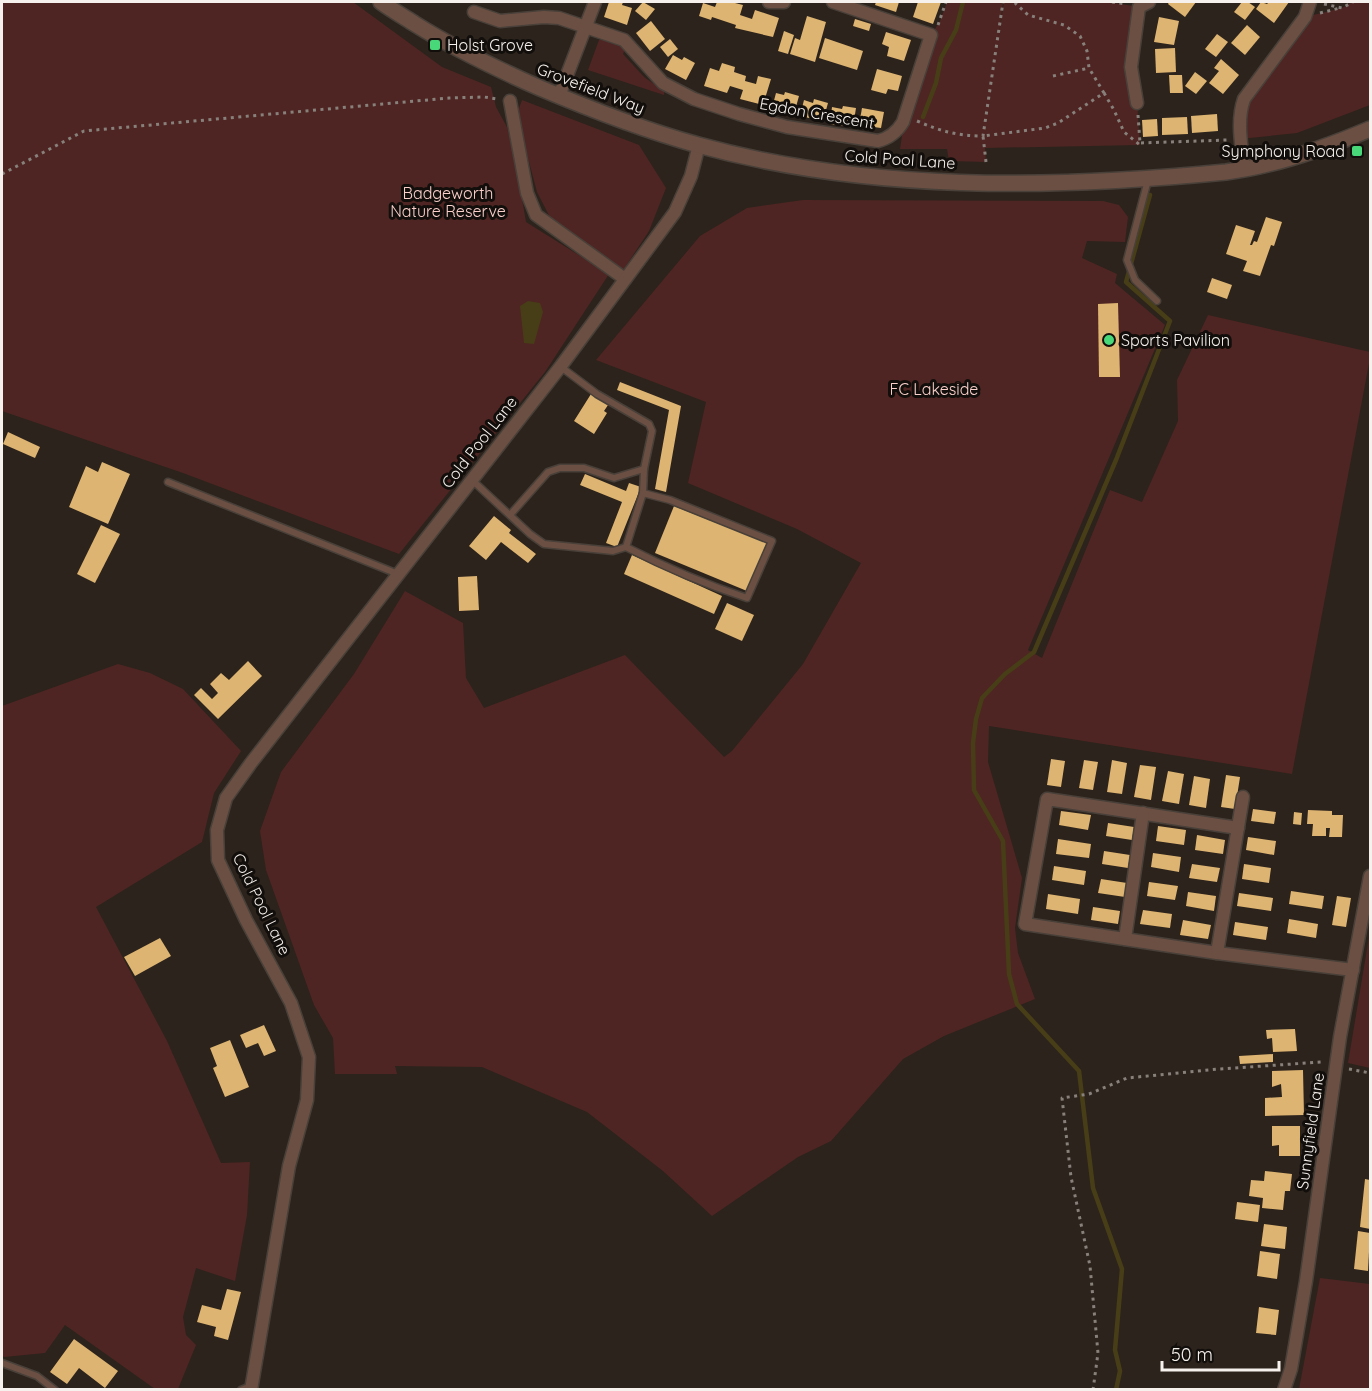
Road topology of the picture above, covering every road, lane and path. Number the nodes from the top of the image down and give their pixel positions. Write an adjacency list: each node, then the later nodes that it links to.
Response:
1 (381, 2): 20 (street, Grovefield Way)
2 (595, 2): 15 (street)
3 (769, 2): 4 (street)
4 (784, 2)
5 (833, 2): 16 (street)
6 (946, 2): 16 (path)
7 (1003, 2): 25 (path)
8 (1010, 2): 17 (path)
9 (1149, 2): 22 (street)
10 (1353, 2): 12 (path)
11 (1316, 3): 12 (path); 14 (street)
12 (1342, 8): 14 (path)
13 (474, 12): 15 (street, Egdon Crescent)
14 (1305, 17): 26 (street)
15 (586, 28): 20 (street); 23 (street, Egdon Crescent)
16 (931, 35): 23 (street, Egdon Crescent)
17 (1089, 68): 18 (path); 19 (path)
18 (1053, 76)
19 (1104, 93): 25 (path); 27 (path)
20 (559, 96): 28 (street, Grovefield Way)
21 (510, 101): 31 (path); 33 (street)
22 (1137, 103): 27 (path)
23 (905, 116): 25 (path)
24 (1371, 129): 30 (street, Cold Pool Lane)
25 (983, 136): 29 (path)
26 (1240, 139): 27 (path); 30 (street)
27 (1140, 143)
28 (699, 145): 32 (street, Cold Pool Lane); 33 (street, Cold Pool Lane)
29 (986, 162)
30 (1244, 170): 32 (street, Cold Pool Lane)
31 (2, 174)
32 (1148, 179): 34 (lane)
33 (625, 279): 35 (street, Cold Pool Lane)
34 (1157, 301)
35 (561, 366): 36 (lane); 37 (street, Cold Pool Lane)
36 (644, 469): 39 (lane); 40 (lane)
37 (472, 480): 40 (lane); 42 (street, Cold Pool Lane)
38 (168, 482): 42 (lane)
39 (643, 493): 41 (lane); 41 (lane)
40 (510, 515): 41 (lane)
41 (626, 547)
42 (399, 574): 53 (street, Cold Pool Lane)
43 (1243, 797): 45 (street)
44 (1143, 813): 45 (street); 47 (street); 47 (street)
45 (1238, 828): 48 (street)
46 (1371, 876): 49 (street, Sunnyfield Lane)
47 (1125, 939): 48 (street)
48 (1217, 952): 49 (street)
49 (1353, 970): 50 (street, Sunnyfield Lane)
50 (1336, 1066): 51 (path); 55 (path); 56 (street, Sunnyfield Lane)
51 (1371, 1073)
52 (2, 1363): 54 (lane)
53 (248, 1388)
54 (55, 1389)
55 (1094, 1389)
56 (1284, 1389)

